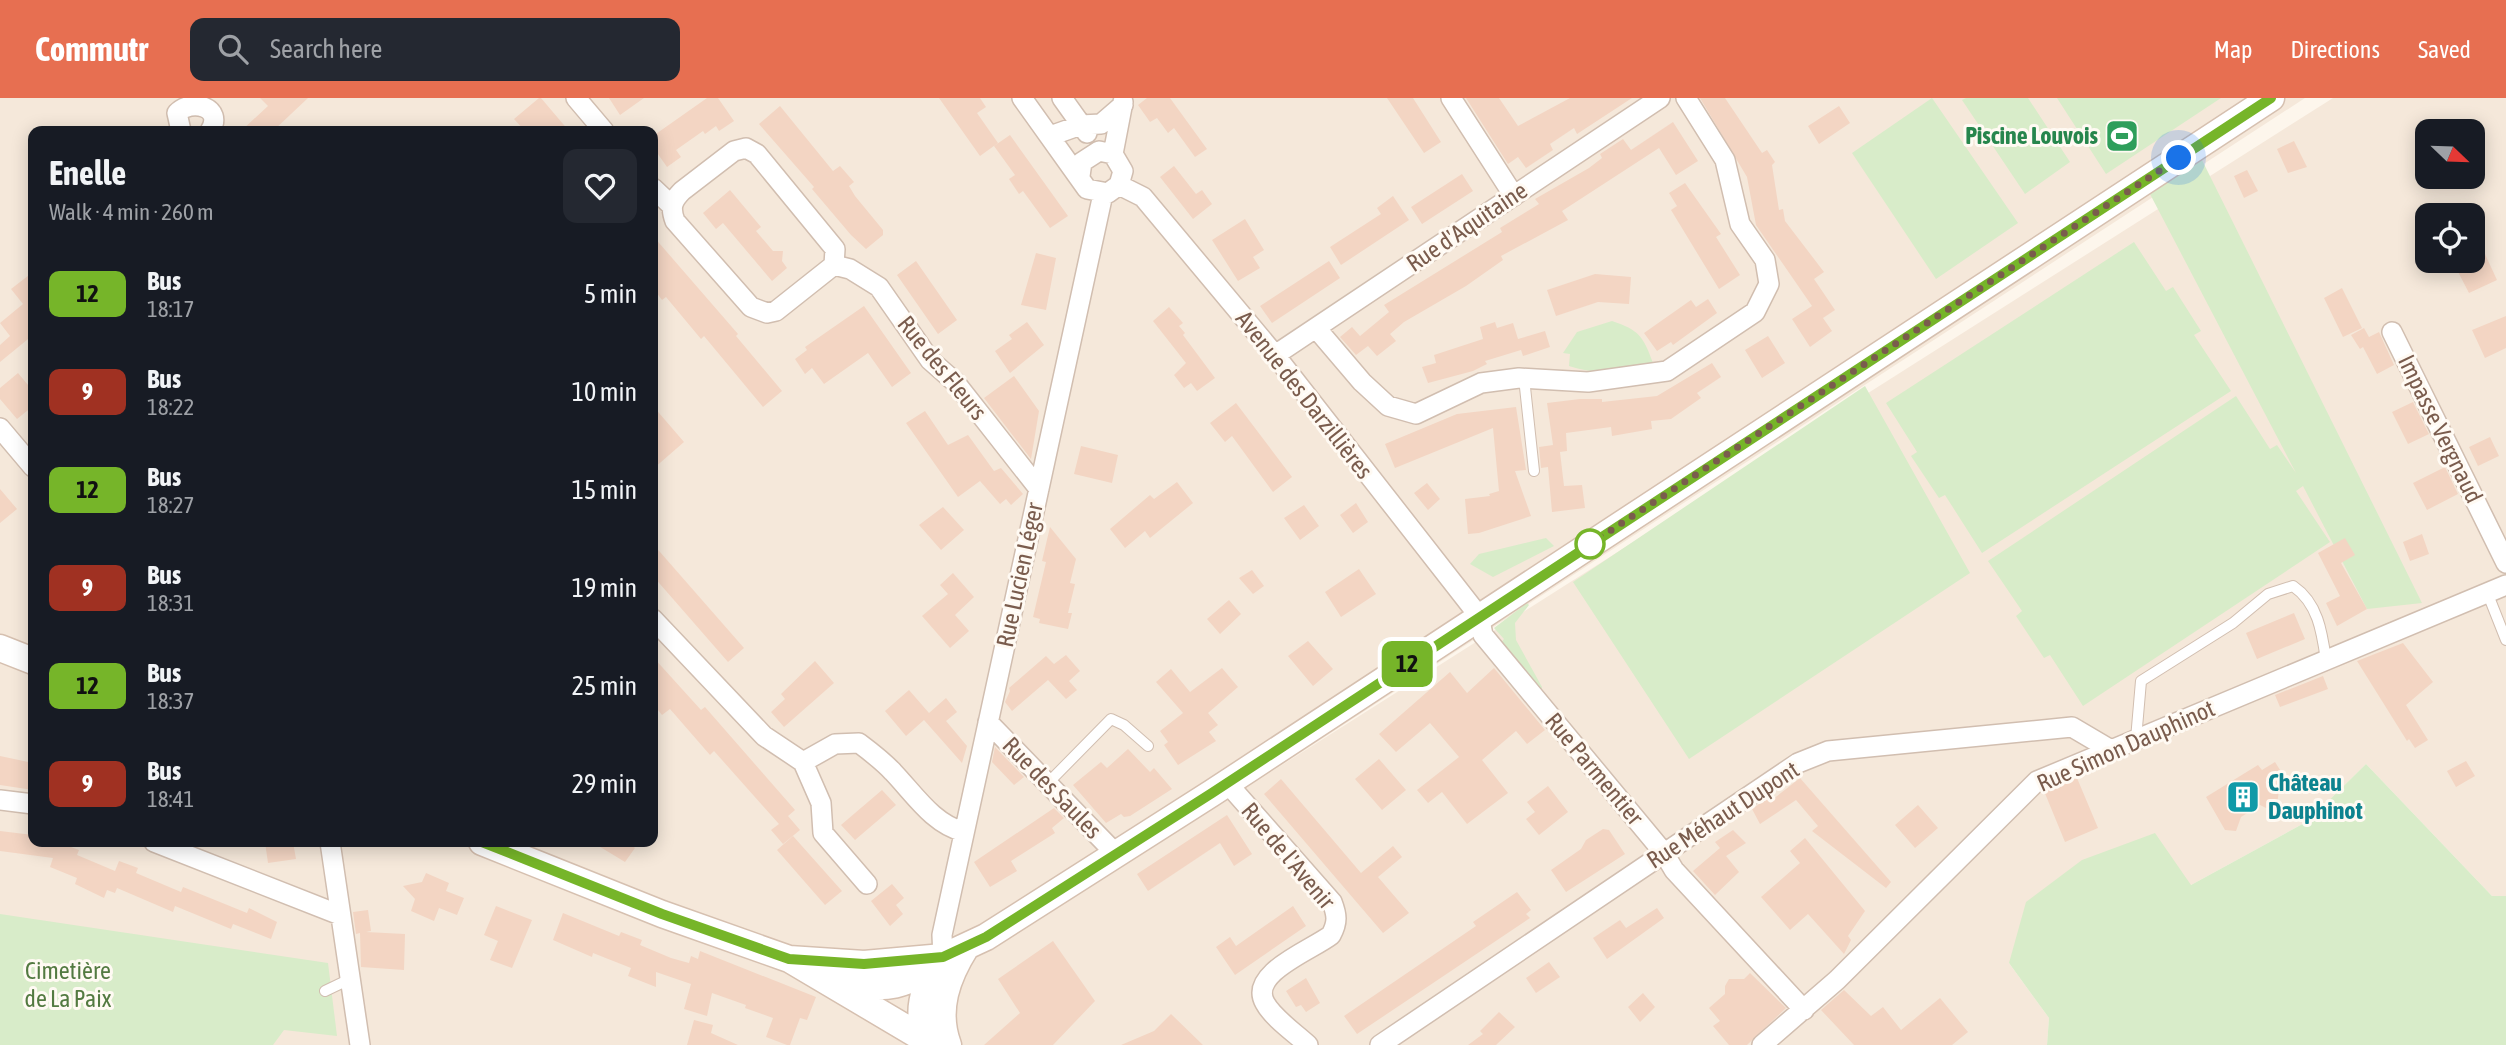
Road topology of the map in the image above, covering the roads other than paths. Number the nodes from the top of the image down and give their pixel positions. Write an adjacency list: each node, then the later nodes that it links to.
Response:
1 (576, 98): 14 (street)
2 (1022, 98): 15 (street)
3 (1062, 98): 11 (street)
4 (1451, 98): 20 (street)
5 (1660, 98): 20 (street, Rue d'Aquitaine)
6 (1686, 98): 26 (street)
7 (2271, 98): 34 (street)
8 (208, 100): 9 (street); 13 (street)
9 (182, 101): 12 (street)
10 (1124, 102): 11 (street, Rue Lucien Léger); 16 (street, Rue Lucien Léger)
11 (1081, 125): 15 (street, Rue Lucien Léger); 16 (street)
12 (179, 126)
13 (212, 126)
14 (600, 126)
15 (1050, 136): 17 (street)
16 (1106, 152): 17 (street, Rue Lucien Léger); 18 (street, Rue Lucien Léger)
17 (1080, 176): 18 (street)
18 (1111, 189): 25 (street, Avenue des Darzillières); 30 (street, Rue Lucien Léger)
19 (658, 193): 21 (street)
20 (1514, 195): 23 (street, Rue d'Aquitaine)
21 (672, 206): 22 (street); 22 (street)
22 (834, 265): 30 (street, Rue des Fleurs)
23 (1316, 327): 25 (street, Rue d'Aquitaine); 26 (street)
24 (2392, 332): 31 (street, Impasse Vergnaud)
25 (1275, 355): 34 (street, Avenue des Darzillières)
26 (1524, 378): 29 (lane)
27 (0, 428): 28 (street)
28 (28, 461)
29 (1534, 471)
30 (1039, 489): 40 (street, Rue Lucien Léger)
31 (2506, 563)
32 (2506, 584): 33 (street, Rue Simon Dauphinot)
33 (2487, 592): 36 (lane); 39 (street, Rue Simon Dauphinot)
34 (1479, 616): 45 (street); 53 (street, Rue Parmentier)
35 (658, 624): 44 (street)
36 (2505, 637)
37 (0, 648): 38 (street)
38 (28, 659)
39 (2326, 660): 41 (street, Rue Simon Dauphinot); 41 (lane)
40 (988, 722): 46 (street, Rue des Saules); 49 (street, Rue Lucien Léger)
41 (2136, 739): 43 (street, Rue Simon Dauphinot)
42 (1148, 746): 46 (lane)
43 (2111, 750): 53 (street, Rue Méhaut Dupont); 62 (street, Rue Simon Dauphinot)
44 (803, 762): 49 (street); 55 (street)
45 (1230, 781): 54 (street); 65 (street, Rue de l'Avenir)
46 (1048, 783): 54 (street, Rue des Saules)
47 (0, 800): 48 (street)
48 (28, 803)
49 (964, 832): 57 (street, Rue Lucien Léger)
50 (166, 847): 56 (street)
51 (331, 847): 56 (street)
52 (494, 847): 58 (street)
53 (1664, 853): 62 (street, Rue Parmentier); 66 (street, Rue Méhaut Dupont)
54 (1116, 854): 57 (street)
55 (867, 884)
56 (341, 915): 59 (street)
57 (962, 948): 58 (street); 61 (street); 63 (street)
58 (825, 970): 61 (street)
59 (357, 989): 60 (lane); 64 (street)
60 (324, 991)
61 (889, 1000): 63 (street)
62 (1804, 1010): 67 (street, Rue Simon Dauphinot)
63 (935, 1041)
64 (360, 1045)
65 (1308, 1045)
66 (1380, 1045)
67 (1762, 1045)

